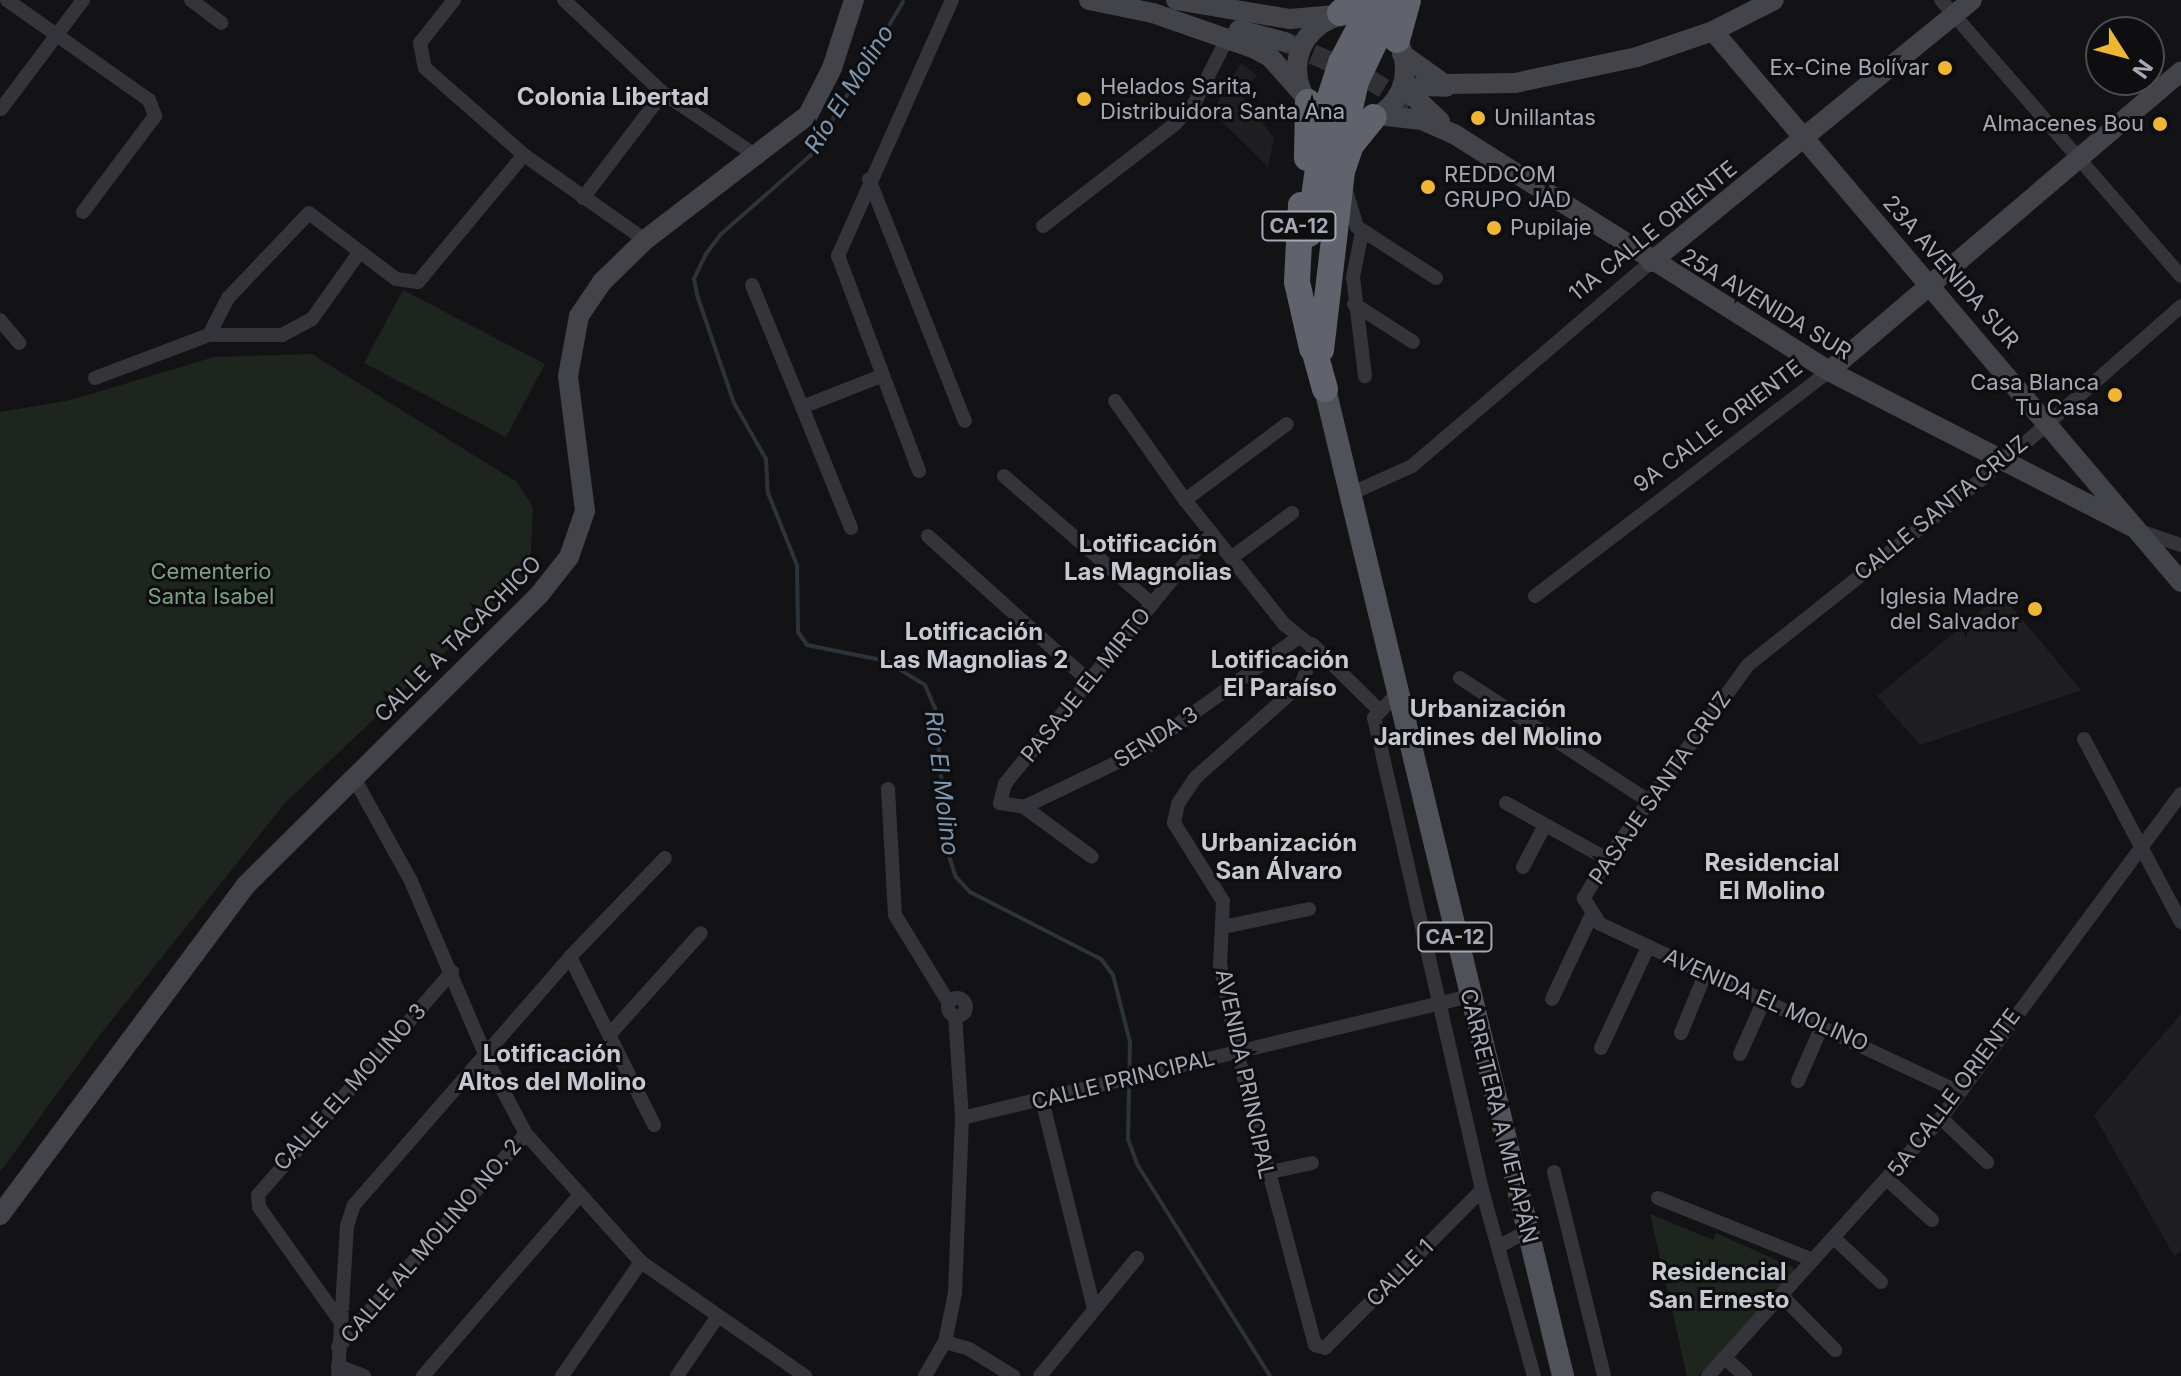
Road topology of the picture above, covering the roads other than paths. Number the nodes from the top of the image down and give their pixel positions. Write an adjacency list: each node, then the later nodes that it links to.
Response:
1 (7, 0): 20 (street)
2 (83, 0): 20 (street)
3 (191, 0): 18 (street)
4 (454, 0): 33 (street)
5 (564, 0): 26 (street)
6 (952, 0): 37 (street)
7 (1089, 0): 17 (main road)
8 (1176, 0): 15 (main road)
9 (1374, 0): 40 (highway, bridge)
10 (1395, 0): 40 (highway, bridge)
11 (1408, 0): 23 (highway)
12 (1774, 0): 19 (main road)
13 (1972, 0): 14 (main road, 11A CALLE ORIENTE)
14 (1947, 8): 32 (main road, 11A CALLE ORIENTE); 35 (street)
15 (1343, 9): 23 (main road); 27 (main road)
16 (847, 11): 34 (main road, CALLE A TACACHICO)
17 (1153, 13): 21 (main road); 22 (main road)
18 (221, 23)
19 (1713, 31): 25 (main road); 32 (main road, 23A AVENIDA SUR)
20 (55, 38): 29 (street); 39 (street)
21 (1227, 39): 27 (main road); 41 (street)
22 (1285, 42)
23 (1400, 47): 25 (main road); 30 (main road)
24 (2181, 71): 35 (main road, 9A CALLE ORIENTE)
25 (1474, 87): 31 (main road)
26 (663, 93): 34 (street); 38 (street)
27 (1307, 100): 30 (main road); 40 (highway, CA-12)
28 (1414, 107): 31 (main road)
29 (1, 109)
30 (1376, 116): 31 (main road, 25A AVENIDA SUR); 36 (highway, CA-12)
31 (1460, 137): 45 (main road, 25A AVENIDA SUR)
32 (1805, 139): 45 (main road, 11A CALLE ORIENTE); 49 (main road, 23A AVENIDA SUR)
33 (524, 155): 38 (street); 44 (street)
34 (758, 157): 43 (main road, CALLE A TACACHICO)
35 (2076, 157): 46 (street); 49 (main road, 9A CALLE ORIENTE)
36 (1341, 177): 40 (highway, CA-12); 42 (street)
37 (869, 179): 57 (street); 63 (street)
38 (583, 198): 43 (street)
39 (83, 212)
40 (1317, 224): 60 (highway)
41 (1043, 226)
42 (1362, 232): 47 (street); 50 (street)
43 (645, 240): 87 (main road, CALLE A TACACHICO)
44 (359, 253): 53 (street); 53 (street)
45 (1651, 262): 56 (main road, 25A AVENIDA SUR); 69 (street, 11A CALLE ORIENTE)
46 (2181, 276)
47 (1436, 278)
48 (752, 285): 62 (street)
49 (1931, 286): 56 (main road, 9A CALLE ORIENTE); 64 (main road, 23A AVENIDA SUR)
50 (1354, 304): 54 (street); 58 (street)
51 (2181, 306): 64 (street, CALLE SANTA CRUZ)
52 (0, 320): 55 (street)
53 (209, 335): 59 (street)
54 (1413, 342)
55 (19, 343)
56 (1829, 371): 66 (main road, 25A AVENIDA SUR); 79 (street, 9A CALLE ORIENTE)
57 (881, 376): 62 (street); 67 (street)
58 (1365, 376)
59 (95, 378)
60 (1325, 389): 69 (main road, CARRETERA A METAPÁN / CA-12)
61 (1115, 401): 70 (street)
62 (802, 407): 72 (street)
63 (965, 421)
64 (2048, 422): 66 (street, CALLE SANTA CRUZ); 73 (main road, 23A AVENIDA SUR)
65 (1287, 424): 70 (street)
66 (2006, 460): 73 (main road, 25A AVENIDA SUR); 82 (street, CALLE SANTA CRUZ)
67 (919, 471)
68 (1004, 476): 80 (street)
69 (1354, 494): 85 (main road, CARRETERA A METAPÁN / CA-12)
70 (1185, 500): 74 (street)
71 (1292, 513): 77 (street)
72 (851, 528)
73 (2136, 529): 76 (street); 78 (main road, 23A AVENIDA SUR)
74 (1211, 532): 77 (street); 80 (street, PASAJE EL MIRTO)
75 (928, 536): 84 (street)
76 (2181, 545)
77 (1231, 558): 81 (street)
78 (2181, 582)
79 (1535, 596)
80 (1152, 604): 84 (street, PASAJE EL MIRTO)
81 (1308, 643): 85 (street); 92 (street, SENDA 3); 102 (street, AVENIDA PRINCIPAL)
82 (1737, 677): 90 (street, PASAJE SANTA CRUZ)
83 (1460, 678): 90 (street)
84 (1089, 681): 92 (street, PASAJE EL MIRTO)
85 (1387, 703): 108 (main road, CARRETERA A METAPÁN / CA-12); 111 (street)
86 (2084, 739): 94 (street)
87 (354, 778): 106 (street); 134 (main road, CALLE A TACACHICO)
88 (888, 789): 122 (street)
89 (2181, 794): 94 (street, 5A CALLE ORIENTE)
90 (1649, 801): 97 (street, PASAJE SANTA CRUZ)
91 (1506, 803): 93 (street)
92 (1024, 807): 95 (street)
93 (1545, 825): 97 (street); 98 (street)
94 (2141, 845): 101 (street); 120 (street, 5A CALLE ORIENTE)
95 (1092, 857)
96 (665, 858): 105 (street)
97 (1607, 859): 100 (street, PASAJE SANTA CRUZ)
98 (1523, 867)
99 (1309, 909): 102 (street)
100 (1591, 916): 104 (street, AVENIDA EL MOLINO); 110 (street)
101 (2181, 922)
102 (1223, 927): 116 (street, AVENIDA PRINCIPAL)
103 (701, 933): 114 (street)
104 (1648, 947): 107 (street, AVENIDA EL MOLINO); 115 (street)
105 (570, 957): 114 (street); 117 (street)
106 (452, 972): 117 (street); 146 (street, CALLE EL MOLINO 3)
107 (1706, 972): 109 (street, AVENIDA EL MOLINO); 113 (street)
108 (1470, 996): 111 (street, CALLE PRINCIPAL); 136 (main road, CARRETERA A METAPÁN / CA-12)
109 (1765, 998): 112 (street, AVENIDA EL MOLINO); 118 (street)
110 (1552, 999)
111 (1439, 1003): 116 (street, CALLE PRINCIPAL); 131 (street)
112 (1822, 1026): 119 (street); 120 (street, AVENIDA EL MOLINO)
113 (1681, 1033)
114 (609, 1035): 124 (street)
115 (1601, 1048)
116 (1237, 1052): 121 (street, CALLE PRINCIPAL); 129 (street, AVENIDA PRINCIPAL)
117 (485, 1054): 125 (street); 146 (street)
118 (1740, 1054)
119 (1798, 1081)
120 (1959, 1092): 123 (street, 5A CALLE ORIENTE)
121 (1042, 1100): 122 (street, CALLE PRINCIPAL); 144 (street)
122 (962, 1118): 147 (street)
123 (1941, 1118): 126 (street); 130 (street, 5A CALLE ORIENTE)
124 (654, 1125)
125 (526, 1134): 132 (street); 149 (street, CALLE AL MOLINO NO. 2)
126 (1987, 1162)
127 (1312, 1163): 129 (street)
128 (1554, 1172): 163 (street)
129 (1266, 1173): 148 (street, AVENIDA PRINCIPAL)
130 (1889, 1181): 135 (street); 137 (street, 5A CALLE ORIENTE)
131 (1482, 1190): 138 (street); 148 (street, CALLE 1)
132 (580, 1195): 141 (street); 154 (street)
133 (1658, 1198): 140 (street)
134 (0, 1215)
135 (1932, 1220)
136 (1527, 1231): 138 (street); 162 (main road, CARRETERA A METAPÁN / CA-12)
137 (1835, 1239): 140 (street, 5A CALLE ORIENTE); 142 (street)
138 (1498, 1247): 161 (street)
139 (1137, 1258): 144 (street)
140 (1813, 1260): 143 (street, 5A CALLE ORIENTE)
141 (641, 1262): 145 (street); 155 (street)
142 (1881, 1282)
143 (1782, 1296): 150 (street); 151 (street, 5A CALLE ORIENTE)
144 (1094, 1309): 160 (street)
145 (718, 1316): 156 (street); 157 (street)
146 (340, 1321): 149 (street)
147 (945, 1342): 158 (street); 159 (street)
148 (1315, 1345)
149 (337, 1348): 152 (street)
150 (1835, 1350)
151 (1725, 1358): 164 (street, 5A CALLE ORIENTE); 165 (street)
152 (338, 1371): 153 (street)
153 (364, 1376)
154 (423, 1376)
155 (562, 1376)
156 (677, 1376)
157 (805, 1376)
158 (925, 1376)
159 (1013, 1376)
160 (1040, 1376)
161 (1534, 1376)
162 (1563, 1376)
163 (1604, 1376)
164 (1708, 1376)
165 (1745, 1376)

